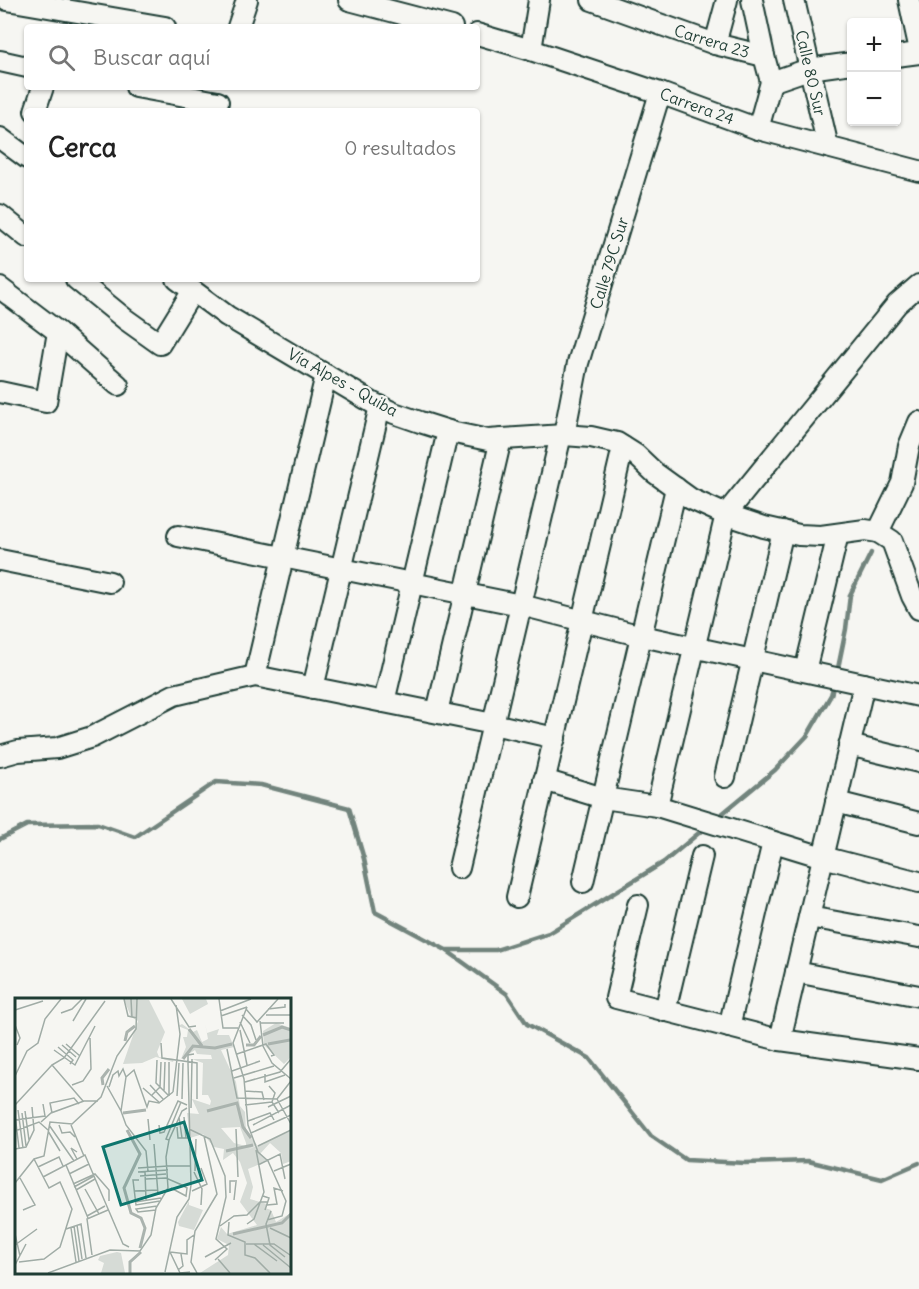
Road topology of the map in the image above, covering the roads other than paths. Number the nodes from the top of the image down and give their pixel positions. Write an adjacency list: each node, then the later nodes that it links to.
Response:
1 (7, 0): 10 (street)
2 (247, 0): 12 (street)
3 (349, 0): 13 (street)
4 (539, 0): 17 (street)
5 (592, 0): 15 (street, Carrera 23)
6 (727, 0): 15 (street)
7 (753, 0): 20 (street)
8 (794, 0): 24 (street, Calle 80 Sur)
9 (909, 0): 16 (street)
10 (65, 12): 11 (street)
11 (145, 24)
12 (239, 24)
13 (441, 24)
14 (480, 35): 17 (street, Carrera 24)
15 (715, 44): 20 (street, Carrera 23)
16 (919, 46)
17 (531, 50): 28 (street, Carrera 24)
18 (919, 53): 19 (street)
19 (901, 55)
20 (764, 56): 25 (street)
21 (0, 62): 23 (street)
22 (847, 64): 24 (street)
23 (24, 66)
24 (809, 69): 25 (street); 33 (street, Calle 80 Sur)
25 (771, 82): 31 (street)
26 (42, 90): 30 (street)
27 (155, 90): 29 (street)
28 (660, 93): 31 (street, Carrera 24); 50 (street, Calle 79C Sur)
29 (219, 100)
30 (36, 108)
31 (758, 129): 33 (street, Carrera 24)
32 (1, 140): 34 (street)
33 (828, 147): 35 (street, Carrera 24)
34 (24, 150)
35 (919, 171)
36 (0, 215): 37 (street)
37 (24, 235)
38 (80, 282): 42 (street)
39 (180, 282): 42 (street, Vía Alpes - Quiba)
40 (919, 285): 56 (street)
41 (0, 288): 43 (street)
42 (192, 292): 44 (street, Vía Alpes - Quiba)
43 (58, 332): 45 (street); 46 (street)
44 (326, 375): 47 (street, Vía Alpes - Quiba); 61 (street)
45 (118, 385)
46 (0, 392)
47 (380, 406): 49 (street, Vía Alpes - Quiba); 63 (street)
48 (919, 422): 54 (street)
49 (448, 431): 51 (street, Vía Alpes - Quiba); 65 (street)
50 (562, 435): 51 (street, Vía Alpes - Quiba); 52 (street, Vía Alpes - Quiba); 67 (street, Calle 79C Sur)
51 (501, 439): 66 (street)
52 (623, 447): 55 (street, Vía Alpes - Quiba); 69 (street)
53 (919, 465): 54 (street)
54 (902, 483): 58 (street)
55 (676, 488): 56 (street, Vía Alpes - Quiba); 70 (street)
56 (726, 514): 57 (street, Vía Alpes - Quiba); 71 (street)
57 (783, 531): 59 (street, Vía Alpes - Quiba); 72 (street)
58 (878, 532): 59 (street, Vía Alpes - Quiba); 68 (street)
59 (838, 534): 73 (street)
60 (178, 536): 61 (street)
61 (283, 557): 63 (street); 74 (street)
62 (0, 560): 64 (street)
63 (341, 569): 65 (street); 76 (street)
64 (110, 582)
65 (412, 584): 66 (street); 78 (street)
66 (465, 594): 67 (street); 79 (street)
67 (521, 605): 69 (street); 80 (street, Calle 79C Sur)
68 (919, 609)
69 (582, 621): 70 (street); 81 (street)
70 (642, 636): 71 (street); 87 (street)
71 (694, 647): 72 (street); 89 (street)
72 (753, 660): 73 (street); 85 (street)
73 (805, 671): 75 (street)
74 (255, 676): 76 (street); 83 (street)
75 (845, 680): 77 (street); 82 (street)
76 (313, 688): 78 (street)
77 (919, 696)
78 (384, 702): 79 (street)
79 (437, 712): 80 (street)
80 (493, 724): 81 (street); 94 (street, Calle 79C Sur)
81 (555, 738): 86 (street)
82 (849, 745): 84 (street); 88 (street)
83 (0, 756)
84 (919, 762)
85 (725, 777)
86 (544, 780): 87 (street); 97 (street)
87 (603, 798): 89 (street); 95 (street)
88 (836, 802): 90 (street); 93 (street)
89 (657, 806): 91 (street)
90 (919, 823)
91 (773, 842): 93 (street); 104 (street)
92 (702, 856): 103 (street)
93 (823, 857): 96 (street); 99 (street)
94 (459, 868)
95 (583, 882)
96 (919, 882)
97 (517, 897)
98 (638, 905): 103 (street)
99 (808, 917): 100 (street); 101 (street)
100 (919, 937)
101 (796, 972): 102 (street); 105 (street)
102 (919, 996)
103 (665, 1011): 104 (street)
104 (729, 1027): 105 (street)
105 (780, 1040): 106 (street)
106 (919, 1059)

